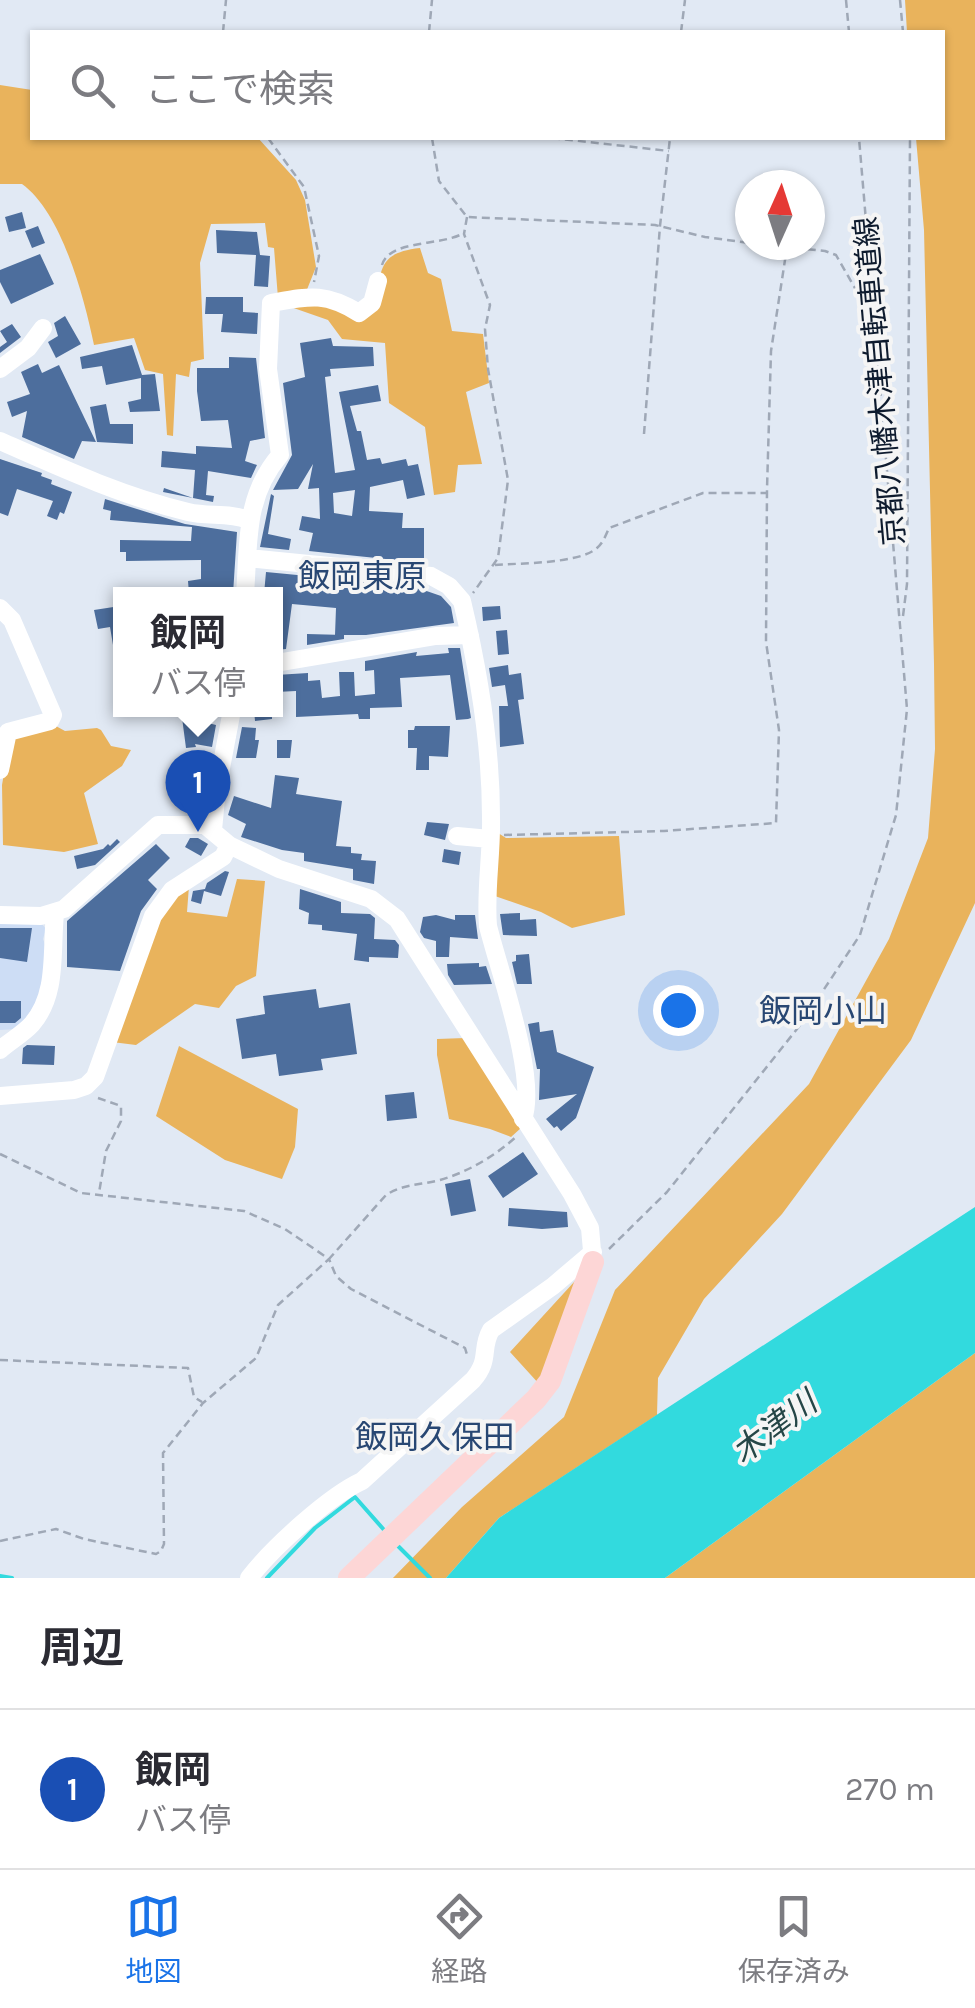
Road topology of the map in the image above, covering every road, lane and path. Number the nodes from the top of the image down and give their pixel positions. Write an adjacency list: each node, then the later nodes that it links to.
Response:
1 (226, 0): 6 (path)
2 (432, 0): 7 (path)
3 (685, 0): 8 (path)
4 (846, 0): 9 (path)
5 (900, 0): 10 (path)
6 (223, 30)
7 (429, 30)
8 (682, 30)
9 (849, 30)
10 (903, 30)
11 (270, 140): 25 (path)
12 (432, 140): 18 (path)
13 (569, 140): 17 (path)
14 (670, 140): 17 (path)
15 (860, 140): 26 (path, 京都八幡木津自転車道線)
16 (910, 140): 38 (path, 京都八幡木津自転車道線)
17 (669, 152): 19 (path)
18 (467, 216): 19 (path); 20 (path)
19 (660, 226): 21 (path); 29 (path)
20 (464, 234): 24 (path); 34 (path)
21 (735, 241)
22 (825, 251): 26 (path)
23 (785, 260): 31 (path)
24 (378, 281): 25 (street)
25 (308, 296): 32 (street)
26 (876, 326): 38 (path, 京都八幡木津自転車道線)
27 (43, 328): 28 (street)
28 (0, 369)
29 (644, 434)
30 (3, 444): 32 (street)
31 (768, 493): 34 (path); 43 (path)
32 (248, 520): 33 (street)
33 (248, 558): 35 (street); 39 (street)
34 (494, 565): 36 (path)
35 (246, 587)
36 (464, 591)
37 (0, 608): 42 (street)
38 (902, 624): 56 (path, 京都八幡木津自転車道線)
39 (470, 635): 40 (street); 43 (street)
40 (283, 662)
41 (231, 717): 44 (street)
42 (0, 770)
43 (491, 818): 46 (street)
44 (213, 830): 47 (street); 49 (street)
45 (457, 836): 46 (street)
46 (490, 839): 53 (street)
47 (229, 844): 51 (street); 53 (street)
48 (0, 914): 49 (street)
49 (55, 914): 50 (street)
50 (0, 1050)
51 (86, 1086): 52 (street); 55 (path)
52 (0, 1096)
53 (525, 1123): 56 (street); 57 (path)
54 (0, 1154): 55 (path)
55 (98, 1196): 57 (path)
56 (593, 1257): 59 (street); 63 (main road)
57 (328, 1259): 59 (path); 60 (path)
58 (0, 1360): 60 (path)
59 (474, 1380): 62 (street)
60 (203, 1403): 61 (path)
61 (0, 1540)
62 (249, 1578)
63 (349, 1578)

